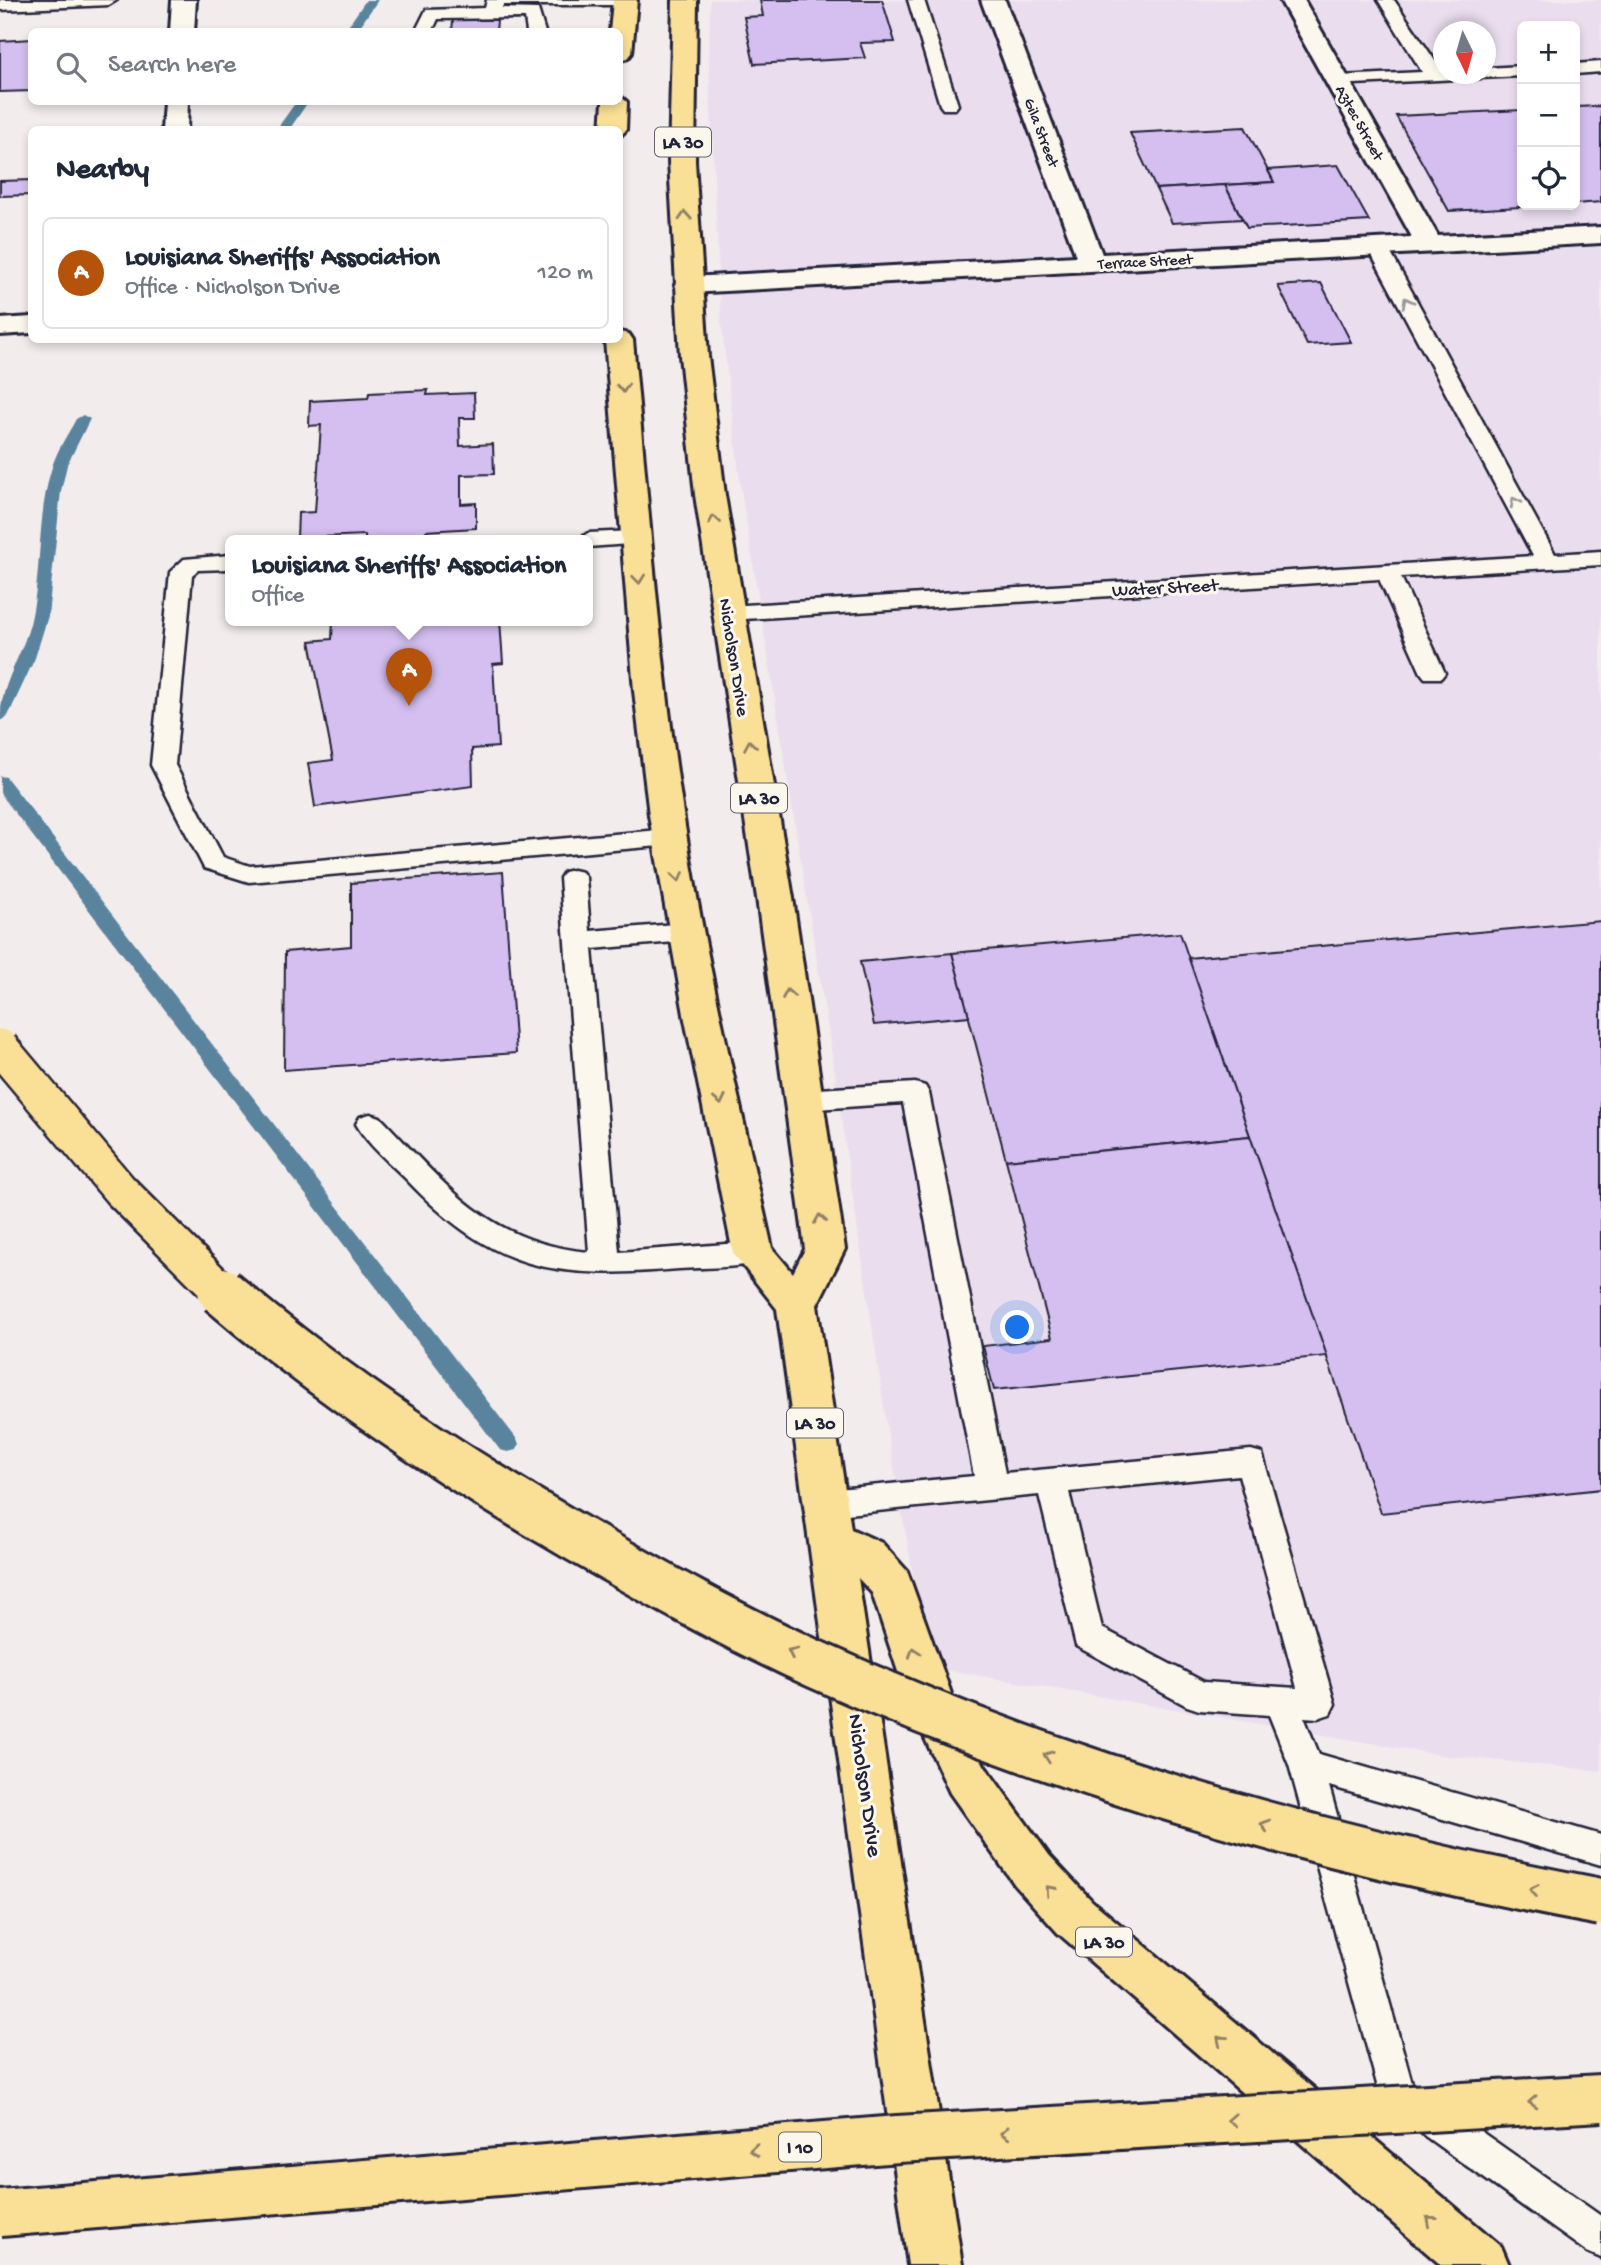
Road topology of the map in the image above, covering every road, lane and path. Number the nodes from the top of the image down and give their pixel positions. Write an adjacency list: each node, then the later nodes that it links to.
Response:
1 (109, 0): 9 (lane)
2 (184, 0): 11 (street)
3 (625, 0): 10 (lane); 14 (main road)
4 (685, 0): 31 (main road, Nicholson Drive / LA 30, one-way to 4)
5 (916, 0): 24 (lane)
6 (993, 0): 30 (street, Gila Street)
7 (1292, 0): 21 (street, Aztec Street)
8 (1387, 0): 19 (lane)
9 (0, 5)
10 (494, 5): 12 (lane); 13 (lane)
11 (182, 28)
12 (425, 28)
13 (535, 28)
14 (622, 28)
15 (1601, 67): 16 (lane)
16 (1580, 69)
17 (1517, 71): 18 (lane)
18 (1496, 72)
19 (1433, 74)
20 (1433, 76): 21 (lane)
21 (1339, 81): 28 (street, Aztec Street)
22 (176, 105): 25 (street)
23 (615, 105): 26 (main road)
24 (949, 105)
25 (174, 126)
26 (613, 126)
27 (1601, 235): 28 (street, Terrace Street)
28 (1430, 245): 29 (street, Terrace Street)
29 (1378, 248): 30 (street, Terrace Street); 39 (lane, one-way to 29)
30 (1092, 263): 31 (street, Terrace Street)
31 (689, 285): 41 (main road, Nicholson Drive / LA 30, one-way to 31)
32 (28, 325): 33 (street)
33 (0, 327)
34 (619, 343): 35 (main road, one-way to 35)
35 (635, 538): 36 (lane); 43 (main road, one-way to 43)
36 (593, 540)
37 (1601, 558): 39 (lane, Water Street)
38 (225, 562): 43 (lane)
39 (1548, 562): 40 (lane, Water Street)
40 (1387, 572): 41 (lane, Water Street); 42 (lane)
41 (729, 613): 48 (main road, Nicholson Drive / LA 30, one-way to 41)
42 (1433, 673)
43 (671, 836): 45 (main road, one-way to 45)
44 (573, 878): 46 (lane)
45 (687, 932): 46 (lane); 50 (main road, one-way to 50)
46 (579, 941): 51 (lane)
47 (0, 1047): 59 (main road, one-way to 47, bridge)
48 (802, 1100): 52 (main road, Nicholson Drive / LA 30, one-way to 48); 54 (lane)
49 (370, 1124): 51 (lane)
50 (753, 1253): 51 (lane); 52 (main road)
51 (605, 1264)
52 (797, 1305): 55 (main road, Nicholson Drive / LA 30)
53 (1051, 1481): 54 (lane); 56 (lane); 56 (lane)
54 (992, 1487): 55 (lane)
55 (830, 1522): 63 (main road, Nicholson Drive / LA 30); 64 (main road, LA 30, one-way to 55)
56 (1281, 1702): 57 (lane)
57 (1306, 1765): 58 (lane); 62 (lane)
58 (1601, 1850)
59 (1601, 1902)
60 (1601, 2098): 61 (main road, I 10, one-way to 61, bridge)
61 (0, 2213)
62 (1601, 2239)
63 (935, 2265)
64 (1482, 2265)

